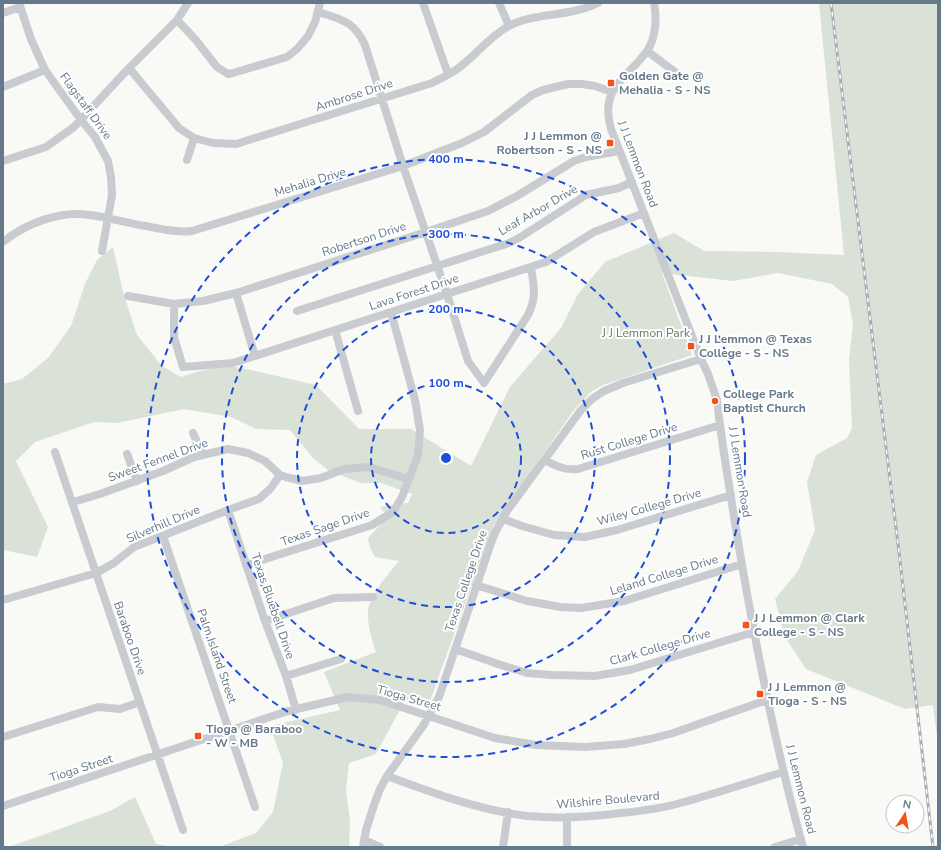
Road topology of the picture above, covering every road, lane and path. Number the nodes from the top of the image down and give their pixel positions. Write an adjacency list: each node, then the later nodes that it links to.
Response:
1 (188, 3): 10 (street)
2 (320, 3): 8 (street)
3 (423, 3): 15 (street)
4 (499, 3): 11 (street)
5 (598, 3): 11 (street, Ambrose Drive)
6 (654, 3): 12 (street)
7 (20, 5): 9 (street); 14 (street, Flagstaff Drive)
8 (319, 12): 10 (street); 19 (street)
9 (3, 13)
10 (177, 20): 13 (street)
11 (509, 26): 15 (street, Ambrose Drive)
12 (647, 51): 16 (street); 18 (street)
13 (129, 68): 20 (street); 21 (street, Ambrose Drive)
14 (45, 70): 17 (street); 20 (street, Flagstaff Drive)
15 (448, 74): 19 (street, Ambrose Drive)
16 (679, 75)
17 (3, 87)
18 (612, 92): 22 (street, J J Lemmon Road); 25 (street, Mehalia Drive)
19 (382, 99): 21 (street, Ambrose Drive); 25 (street)
20 (81, 120): 24 (street); 28 (street, Flagstaff Drive)
21 (194, 138): 23 (street)
22 (619, 152): 26 (street, J J Lemmon Road); 29 (street, Robertson Drive)
23 (187, 160)
24 (3, 161)
25 (403, 166): 28 (street, Mehalia Drive); 29 (street)
26 (632, 182): 27 (street, J J Lemmon Road); 32 (street, Leaf Arbor Drive)
27 (644, 214): 33 (street, Lava Forest Drive); 42 (street, J J Lemmon Road)
28 (108, 219): 30 (street, Mehalia Drive); 31 (street, Flagstaff Drive)
29 (426, 232): 32 (street); 34 (street, Robertson Drive)
30 (3, 242)
31 (102, 251)
32 (436, 266): 35 (street); 38 (street, Leaf Arbor Drive)
33 (531, 267): 35 (street, Lava Forest Drive); 35 (street)
34 (236, 292): 37 (street, Robertson Drive); 41 (street)
35 (447, 294): 39 (street, Lava Forest Drive)
36 (128, 296): 37 (street, Robertson Drive)
37 (174, 304): 41 (street, Lava Forest Drive)
38 (297, 311)
39 (391, 312): 40 (street, Lava Forest Drive); 51 (street, Texas Sage Drive)
40 (335, 330): 41 (street, Lava Forest Drive); 43 (street)
41 (255, 356)
42 (701, 359): 44 (street, J J Lemmon Road); 49 (street, Texas College Drive)
43 (358, 411)
44 (720, 425): 49 (street, Rust College Drive); 53 (street, J J Lemmon Road)
45 (193, 434): 48 (street)
46 (55, 452): 54 (street, Baraboo Drive)
47 (127, 454): 52 (street)
48 (203, 455): 50 (street, Sweet Fennel Drive); 52 (street, Sweet Fennel Drive)
49 (545, 460): 56 (street, Texas College Drive)
50 (280, 474): 51 (street, Sweet Fennel Drive); 55 (street, Silverhill Drive)
51 (409, 479): 59 (street, Texas Sage Drive)
52 (137, 480): 54 (street, Sweet Fennel Drive)
53 (731, 495): 56 (street, Wiley College Drive); 58 (street, J J Lemmon Road)
54 (73, 502): 60 (street, Baraboo Drive)
55 (228, 510): 57 (street, Silverhill Drive); 59 (street, Texas Bluebell Drive)
56 (503, 519): 61 (street, Texas College Drive)
57 (164, 536): 60 (street, Silverhill Drive); 73 (street, Palm Island Street)
58 (742, 564): 61 (street, Leland College Drive); 65 (street, J J Lemmon Road)
59 (246, 565): 64 (street, Texas Bluebell Drive)
60 (96, 573): 63 (street, Silverhill Drive); 70 (street, Baraboo Drive)
61 (476, 585): 66 (street, Texas College Drive)
62 (373, 597): 64 (street)
63 (3, 600)
64 (265, 621): 68 (street, Texas Bluebell Drive)
65 (754, 632): 66 (street, Clark College Drive); 69 (street, J J Lemmon Road)
66 (454, 649): 72 (street, Texas College Drive)
67 (341, 659): 68 (street)
68 (286, 676): 71 (street, Texas Bluebell Drive)
69 (767, 700): 72 (street, Tioga Street); 76 (street, J J Lemmon Road)
70 (140, 702): 74 (street); 75 (street, Baraboo Drive)
71 (296, 710): 72 (street, Tioga Street); 73 (street, Tioga Street)
72 (429, 716): 77 (street, Texas College Drive)
73 (230, 732): 75 (street, Tioga Street); 79 (street, Palm Island Street)
74 (3, 737)
75 (158, 755): 78 (street, Tioga Street); 82 (street, Baraboo Drive)
76 (783, 772): 81 (street, Wilshire Boulevard); 84 (street, J J Lemmon Road)
77 (387, 776): 80 (street, Wilshire Boulevard); 83 (street, Texas College Drive)
78 (3, 806)
79 (255, 807)
80 (508, 812): 81 (street, Wilshire Boulevard); 86 (street)
81 (567, 817): 87 (street)
82 (183, 830)
83 (363, 843): 85 (street)
84 (802, 843): 88 (street)
85 (380, 847)
86 (503, 847)
87 (567, 847)
88 (775, 847)

